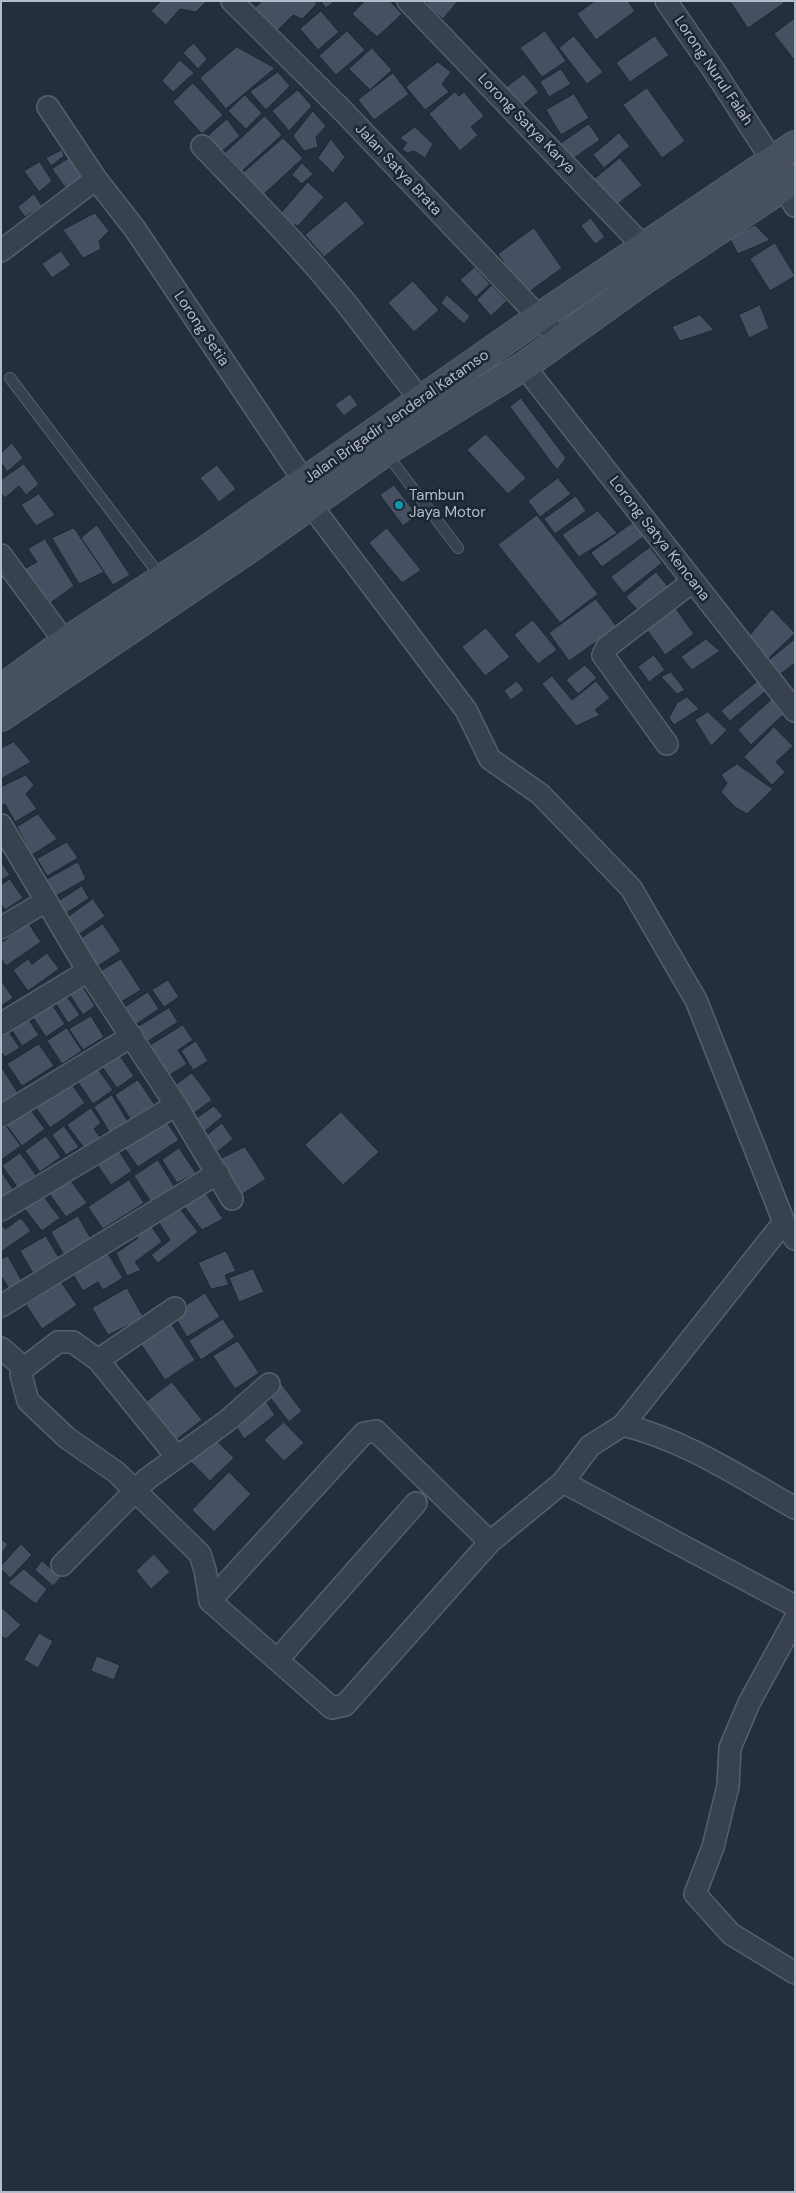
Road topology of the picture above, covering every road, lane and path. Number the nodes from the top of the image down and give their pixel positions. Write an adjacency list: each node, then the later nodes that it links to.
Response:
1 (232, 1): 12 (street, Jalan Satya Brata)
2 (408, 1): 10 (street, Lorong Satya Karya)
3 (666, 1): 7 (street, Lorong Nurul Falah)
4 (48, 107): 8 (street, Lorong Setia)
5 (795, 145): 7 (main road, Jalan Brigadir Jenderal Katamso)
6 (202, 146): 16 (street)
7 (766, 150): 10 (main road, Jalan Brigadir Jenderal Katamso)
8 (96, 179): 11 (street); 18 (street, Lorong Setia)
9 (791, 190): 13 (main road, Jalan Brigadir Jenderal Katamso)
10 (644, 247): 12 (main road, Jalan Brigadir Jenderal Katamso)
11 (1, 251)
12 (538, 318): 13 (street, Jalan Satya Brata); 16 (main road, Jalan Brigadir Jenderal Katamso)
13 (561, 340): 14 (main road, Jalan Brigadir Jenderal Katamso)
14 (524, 366): 17 (main road, Jalan Brigadir Jenderal Katamso); 22 (street, Lorong Satya Kencana)
15 (10, 378): 21 (lane)
16 (422, 400): 18 (main road, Jalan Brigadir Jenderal Katamso)
17 (385, 452): 18 (main road, Jalan Brigadir Jenderal Katamso); 19 (lane)
18 (307, 493): 21 (main road, Jalan Brigadir Jenderal Katamso); 26 (main road, Jalan Brigadir Jenderal Katamso); 39 (street, Lorong Setia)
19 (458, 548)
20 (1, 555): 23 (street)
21 (162, 578): 23 (main road, Jalan Brigadir Jenderal Katamso)
22 (692, 582): 25 (street, Lorong Satya Kencana); 27 (street)
23 (65, 642): 24 (main road, Jalan Brigadir Jenderal Katamso)
24 (1, 689)
25 (795, 710)
26 (1, 717)
27 (668, 744)
28 (1, 825): 29 (street)
29 (46, 901): 30 (street); 31 (street)
30 (1, 928)
31 (88, 971): 32 (street); 33 (street)
32 (1, 1024)
33 (132, 1036): 34 (street); 35 (street)
34 (176, 1105): 36 (street); 38 (street)
35 (1, 1116)
36 (218, 1173): 37 (street); 40 (street)
37 (232, 1199)
38 (1, 1210)
39 (789, 1230): 46 (street)
40 (1, 1306)
41 (175, 1308): 43 (street)
42 (1, 1348): 44 (street)
43 (98, 1360): 44 (street); 47 (street)
44 (24, 1368): 49 (street)
45 (269, 1384): 47 (street)
46 (623, 1425): 48 (street); 51 (street)
47 (176, 1456): 49 (street)
48 (563, 1482): 52 (street); 55 (street)
49 (135, 1492): 53 (street); 54 (street)
50 (416, 1503): 57 (street)
51 (795, 1508)
52 (490, 1542): 54 (street); 57 (street)
53 (62, 1565)
54 (210, 1601): 57 (street)
55 (795, 1606)
56 (795, 1619): 58 (street)
57 (278, 1659)
58 (795, 1973)

